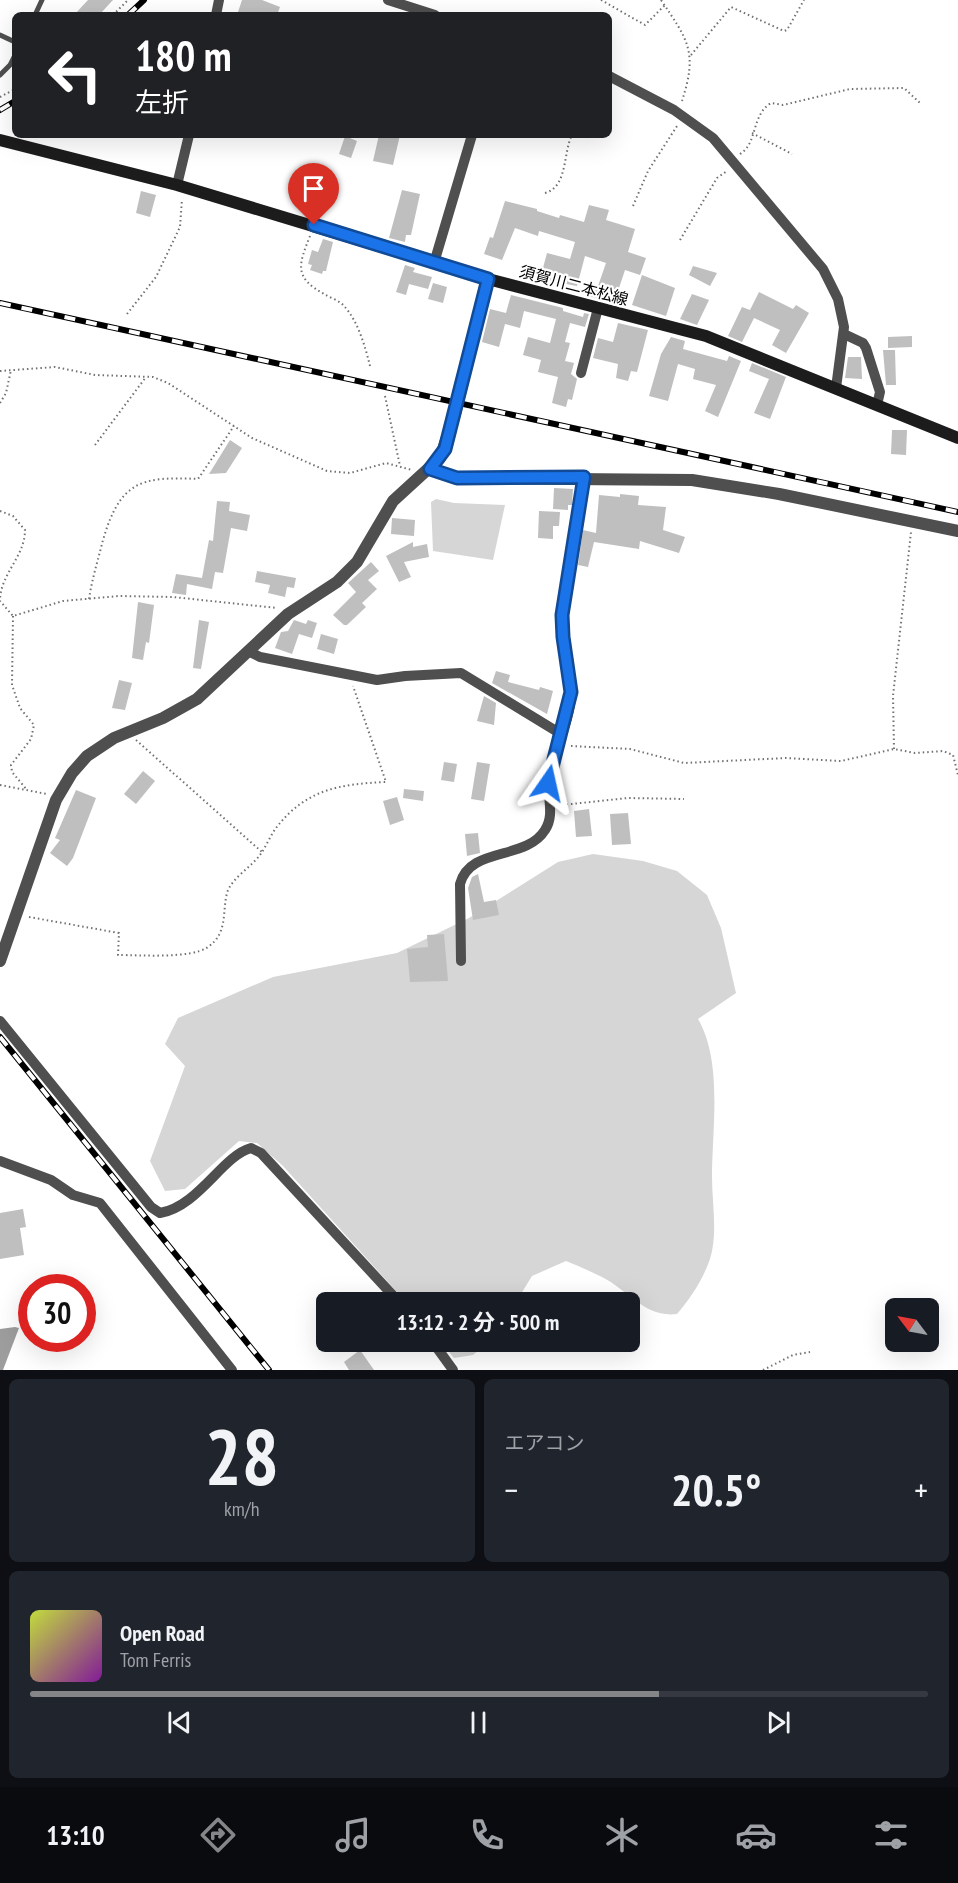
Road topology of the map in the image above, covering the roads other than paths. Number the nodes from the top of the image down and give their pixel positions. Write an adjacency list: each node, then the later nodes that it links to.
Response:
1 (388, 0): 2 (street)
2 (426, 12)
3 (12, 61): 4 (lane)
4 (0, 75)
5 (612, 78): 13 (street)
6 (188, 138): 9 (street)
7 (471, 138): 10 (street)
8 (0, 140): 9 (main road, 須賀川二本松線)
9 (180, 186): 10 (main road, 須賀川二本松線)
10 (434, 263): 11 (main road, 須賀川二本松線)
11 (488, 279): 12 (main road, 須賀川二本松線); 18 (street)
12 (598, 308): 14 (street); 15 (main road, 須賀川二本松線)
13 (844, 334): 15 (street); 16 (street)
14 (581, 373)
15 (836, 388): 16 (main road, 須賀川二本松線)
16 (877, 405): 17 (main road, 須賀川二本松線)
17 (958, 438)
18 (426, 472): 19 (street); 21 (street)
19 (584, 477): 20 (street); 22 (street)
20 (958, 531)
21 (248, 651): 22 (street); 23 (street)
22 (561, 734): 24 (street)
23 (0, 961)
24 (461, 961)
25 (0, 1022): 27 (street)
26 (0, 1161): 29 (street)
27 (390, 1292)
28 (440, 1352): 30 (street)
29 (232, 1370)
30 (453, 1370)

